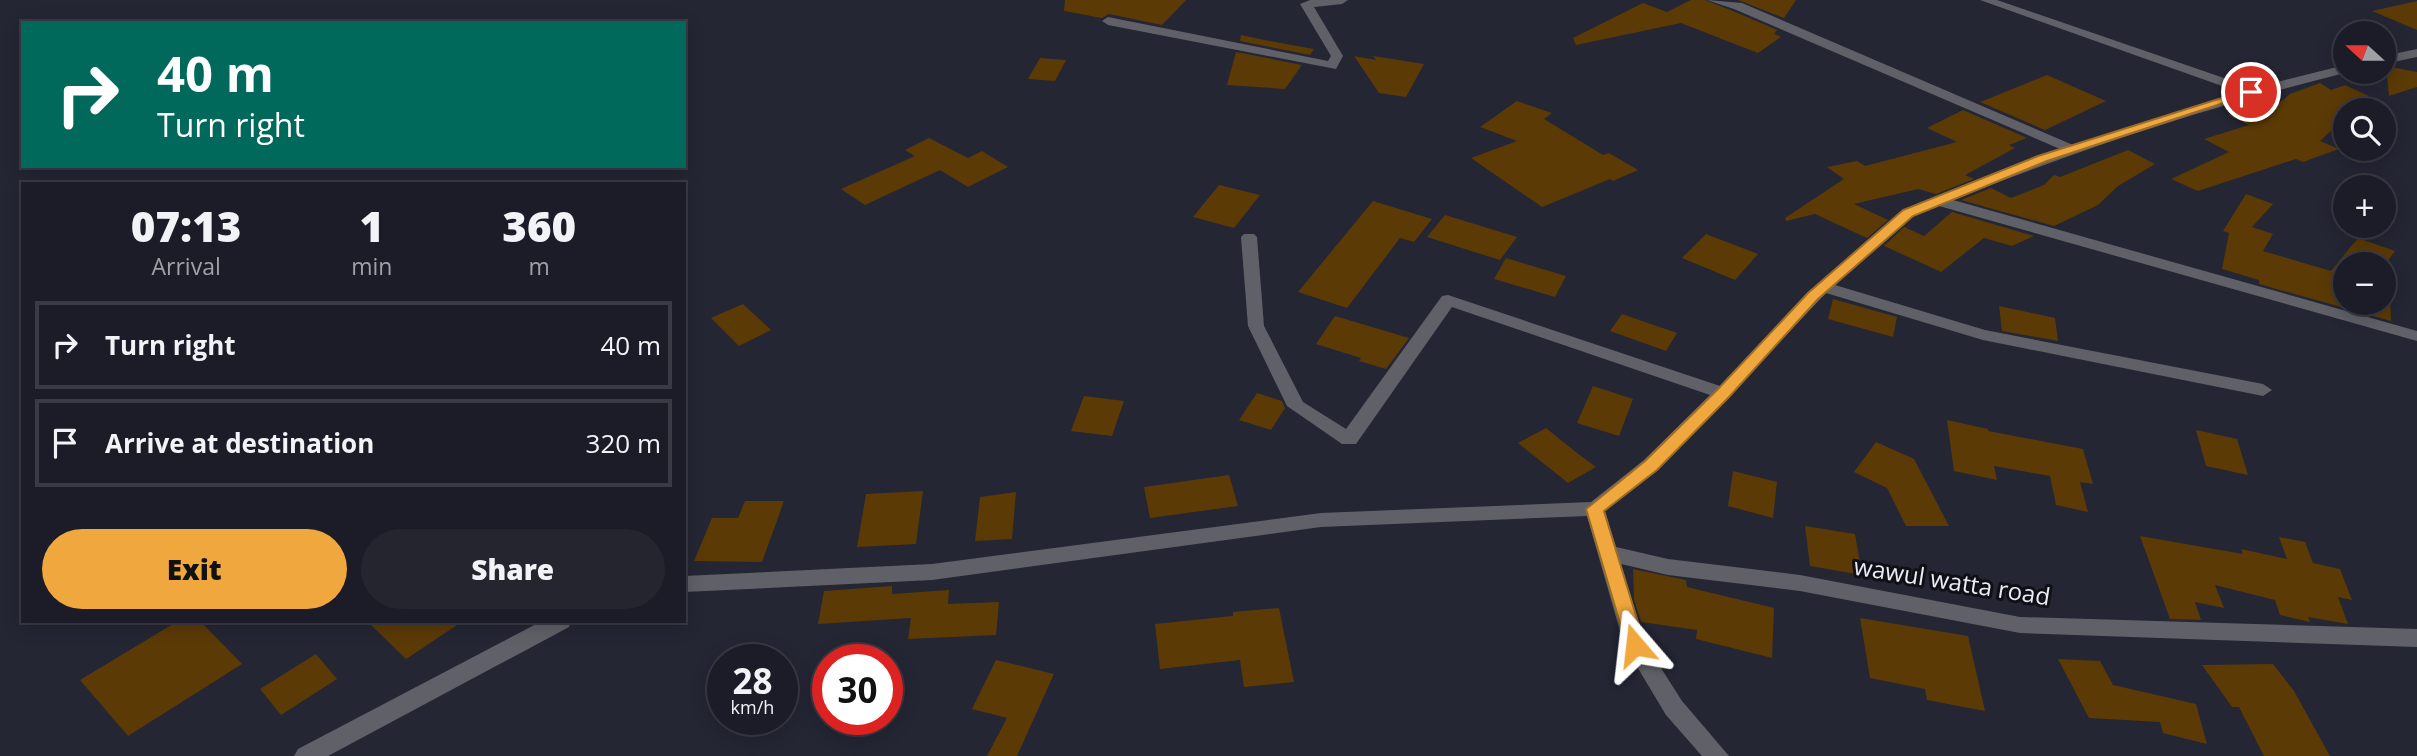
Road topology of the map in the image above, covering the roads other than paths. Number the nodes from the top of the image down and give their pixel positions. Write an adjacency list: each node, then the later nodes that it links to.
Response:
1 (1342, 0): 4 (street)
2 (1713, 0): 7 (street)
3 (1986, 0): 6 (street)
4 (1108, 21)
5 (2333, 72): 6 (street)
6 (2251, 92): 7 (street)
7 (2072, 149): 8 (street)
8 (1939, 201): 10 (street); 11 (street)
9 (1249, 237): 13 (street)
10 (1823, 288): 12 (street); 13 (street)
11 (2415, 336)
12 (2263, 390)
13 (1723, 393): 14 (street)
14 (1595, 509): 15 (street); 16 (street)
15 (1607, 553): 18 (street, wawul watta road); 20 (street)
16 (686, 583)
17 (557, 623): 19 (street)
18 (2417, 638)
19 (306, 756)
20 (1717, 756)

